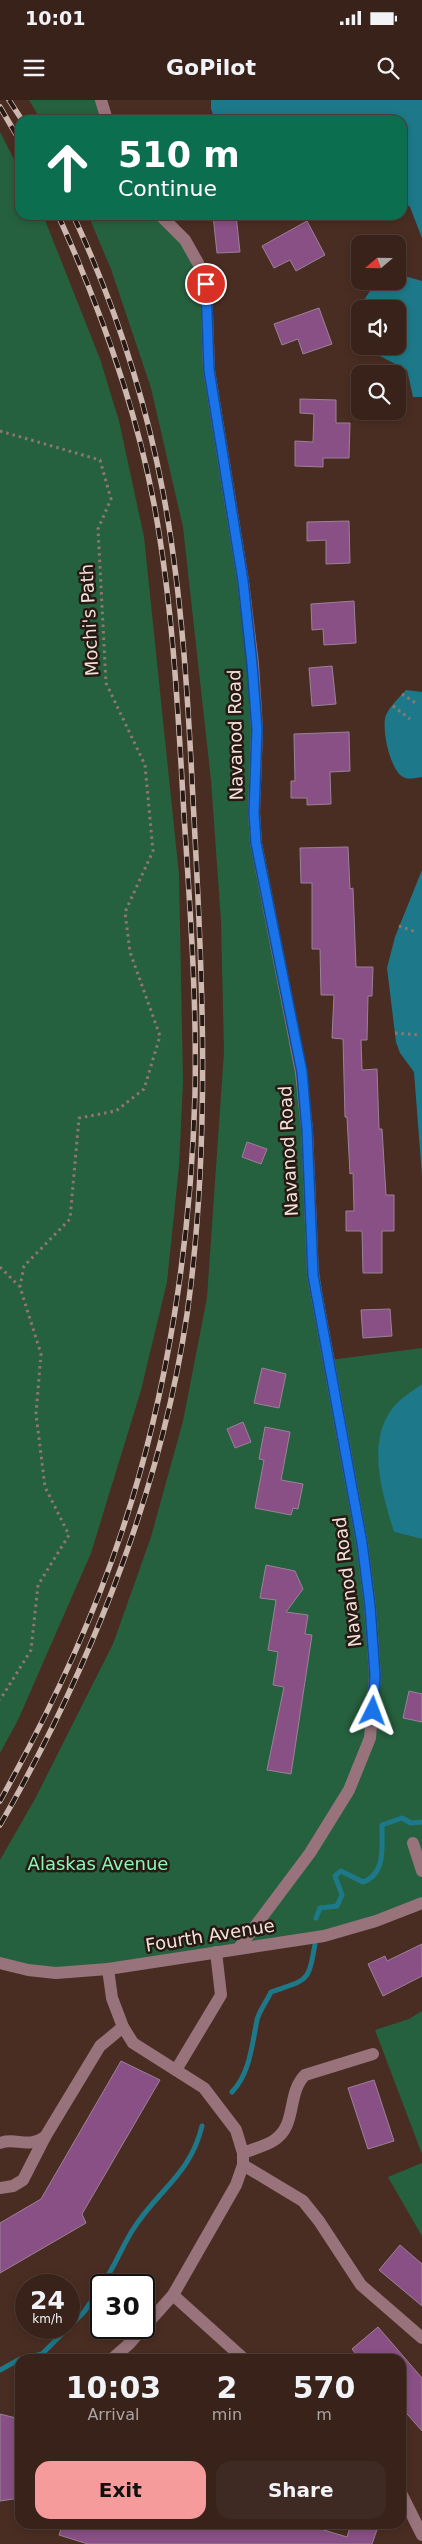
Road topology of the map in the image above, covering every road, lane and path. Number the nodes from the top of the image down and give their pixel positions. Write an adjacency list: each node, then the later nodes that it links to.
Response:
1 (101, 100): 2 (street)
2 (106, 115)
3 (165, 220): 19 (street, Navanod Road)
4 (0, 430): 14 (path, Mochi's Path)
5 (402, 694): 6 (path)
6 (418, 704)
7 (393, 706): 8 (path)
8 (410, 719)
9 (399, 926): 10 (path)
10 (416, 932)
11 (395, 1033): 12 (path)
12 (421, 1035)
13 (0, 1267): 14 (path)
14 (20, 1287): 15 (path)
15 (0, 1700)
16 (413, 1844): 17 (street)
17 (422, 1871)
18 (422, 1903): 19 (street, Fourth Avenue)
19 (238, 1949): 20 (street, Fourth Avenue)
20 (216, 1952): 22 (street, Fourth Avenue); 25 (street)
21 (0, 1963): 22 (street, Fourth Avenue)
22 (108, 1969): 23 (street)
23 (123, 2027): 25 (street); 26 (street)
24 (373, 2054): 28 (street)
25 (176, 2070): 28 (street)
26 (44, 2137): 27 (street); 29 (street)
27 (0, 2142)
28 (243, 2159): 30 (street); 31 (street)
29 (1, 2190)
30 (173, 2295): 32 (street); 33 (street)
31 (422, 2338)
32 (118, 2354)
33 (238, 2354)
34 (406, 2503): 35 (street)
35 (422, 2535)

